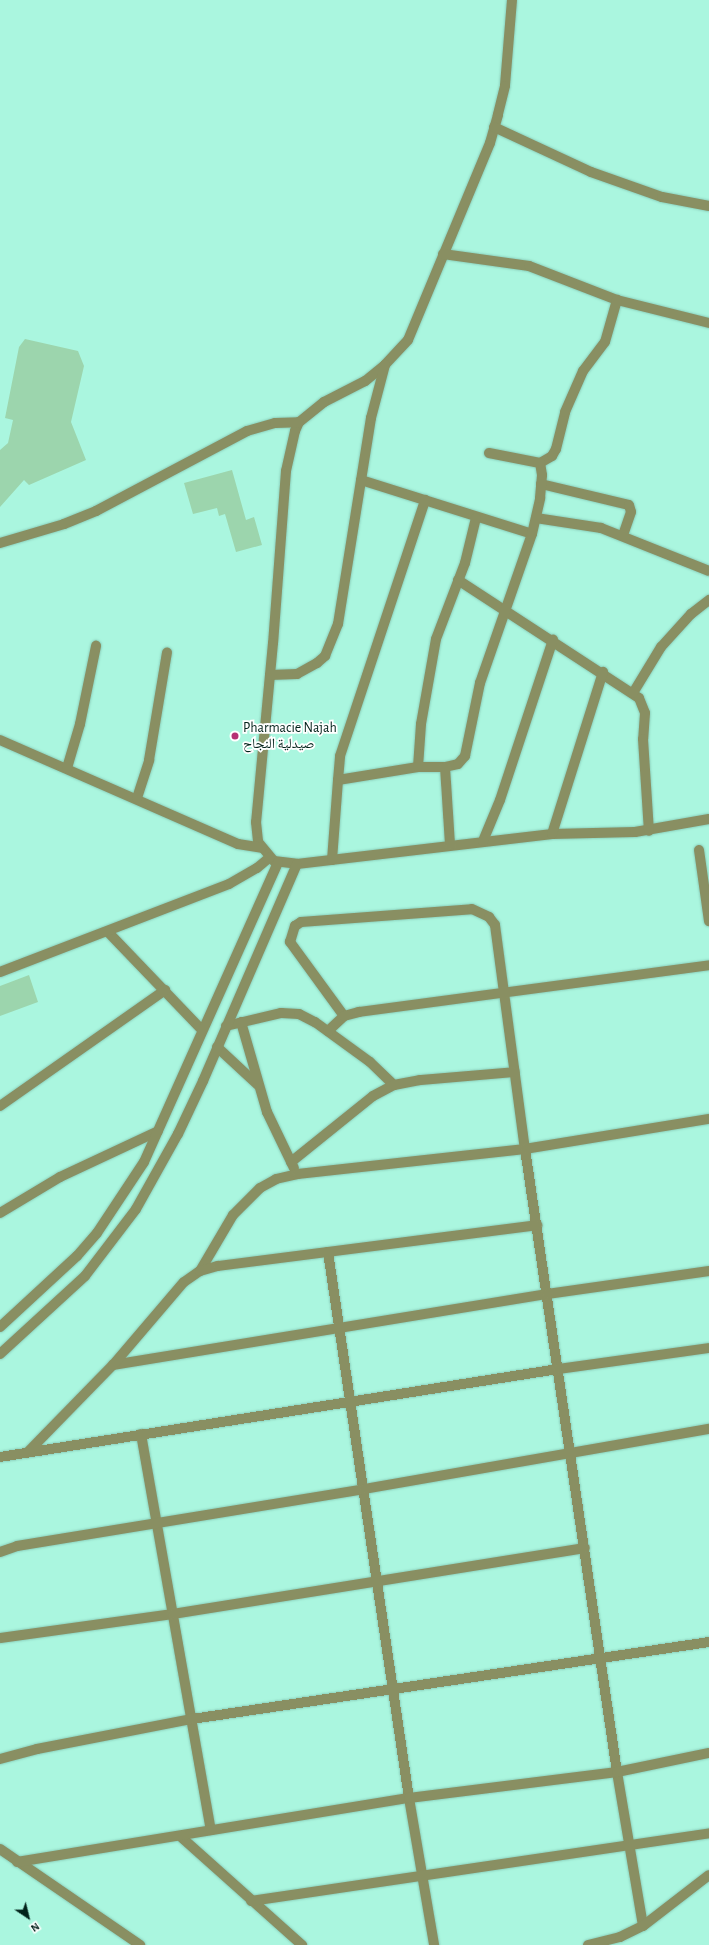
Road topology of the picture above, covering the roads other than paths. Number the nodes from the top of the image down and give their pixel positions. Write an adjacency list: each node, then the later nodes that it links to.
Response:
1 (512, 0): 2 (street)
2 (494, 127): 3 (street); 4 (street)
3 (709, 206)
4 (443, 254): 5 (street); 7 (street)
5 (617, 300): 6 (street); 10 (street)
6 (709, 322)
7 (385, 365): 8 (street); 11 (street)
8 (299, 422): 18 (street); 27 (street)
9 (489, 452): 10 (street)
10 (540, 463): 12 (street)
11 (361, 480): 13 (street); 27 (street)
12 (541, 484): 15 (street); 17 (street)
13 (425, 500): 14 (street); 33 (street)
14 (476, 518): 16 (street); 20 (street)
15 (536, 518): 16 (street); 17 (street)
16 (532, 534): 22 (street)
17 (623, 535): 19 (street)
18 (0, 543)
19 (709, 571)
20 (458, 580): 22 (street); 30 (street)
21 (709, 600): 28 (street)
22 (504, 612): 23 (street); 31 (street)
23 (553, 640): 26 (street); 38 (street)
24 (96, 646): 32 (street)
25 (167, 652): 34 (street)
26 (603, 672): 28 (street); 37 (street)
27 (270, 675): 40 (street)
28 (633, 693): 36 (street)
29 (0, 740): 32 (street)
30 (418, 767): 31 (street); 33 (street)
31 (445, 767): 39 (street)
32 (67, 768): 34 (street)
33 (338, 780): 43 (street)
34 (137, 798): 40 (street)
35 (709, 819): 36 (street)
36 (649, 831): 37 (street)
37 (552, 834): 38 (street)
38 (483, 841): 39 (street)
39 (450, 845): 43 (street)
40 (262, 848): 42 (street)
41 (699, 850): 46 (street)
42 (269, 858): 44 (street); 47 (street)
43 (332, 860): 45 (street)
44 (278, 863): 45 (street); 55 (street)
45 (297, 864): 54 (street)
46 (709, 921)
47 (108, 932): 49 (street); 50 (street)
48 (709, 965): 51 (street)
49 (0, 972)
50 (165, 990): 55 (street); 61 (street)
51 (505, 993): 52 (street); 52 (street); 58 (street)
52 (344, 1016): 56 (street)
53 (241, 1022): 54 (street); 56 (street); 59 (street)
54 (226, 1026): 57 (street)
55 (202, 1030): 63 (street)
56 (328, 1031): 60 (street)
57 (218, 1047): 59 (street); 76 (street)
58 (515, 1072): 60 (street); 64 (street)
59 (258, 1085): 65 (street)
60 (394, 1085): 65 (street)
61 (0, 1106)
62 (709, 1119): 64 (street)
63 (158, 1131): 67 (street); 73 (street)
64 (525, 1148): 66 (street); 68 (street)
65 (291, 1162): 66 (street)
66 (298, 1174): 70 (street)
67 (0, 1213)
68 (537, 1224): 69 (street); 72 (street)
69 (328, 1252): 70 (street); 74 (street)
70 (200, 1271): 77 (street)
71 (709, 1271): 72 (street)
72 (547, 1294): 74 (street); 78 (street)
73 (0, 1327)
74 (340, 1330): 77 (street); 79 (street)
75 (709, 1348): 78 (street)
76 (0, 1354)
77 (113, 1365): 83 (street)
78 (558, 1369): 79 (street); 82 (street)
79 (350, 1401): 81 (street); 85 (street)
80 (709, 1429): 82 (street)
81 (141, 1434): 83 (street); 86 (street)
82 (571, 1451): 85 (street); 87 (street)
83 (28, 1452): 84 (street)
84 (0, 1457)
85 (364, 1489): 86 (street); 89 (street)
86 (158, 1524): 88 (street); 90 (street)
87 (585, 1548): 89 (street); 93 (street)
88 (0, 1552)
89 (377, 1581): 90 (street); 94 (street)
90 (173, 1614): 91 (street); 95 (street)
91 (0, 1638)
92 (709, 1642): 93 (street)
93 (601, 1660): 94 (street); 98 (street)
94 (393, 1690): 95 (street); 99 (street)
95 (192, 1719): 97 (street); 100 (street)
96 (709, 1753): 98 (street)
97 (0, 1759)
98 (617, 1772): 99 (street); 103 (street)
99 (409, 1798): 100 (street); 107 (street)
100 (211, 1830): 102 (street)
101 (709, 1834): 103 (street)
102 (180, 1836): 105 (street); 108 (street)
103 (630, 1845): 107 (street); 109 (street)
104 (0, 1849): 105 (street)
105 (17, 1862): 110 (street)
106 (709, 1875): 109 (street)
107 (422, 1876): 108 (street); 112 (street)
108 (251, 1902): 111 (street)
109 (643, 1926): 113 (street)
110 (140, 1945)
111 (302, 1945)
112 (434, 1945)
113 (588, 1945)

